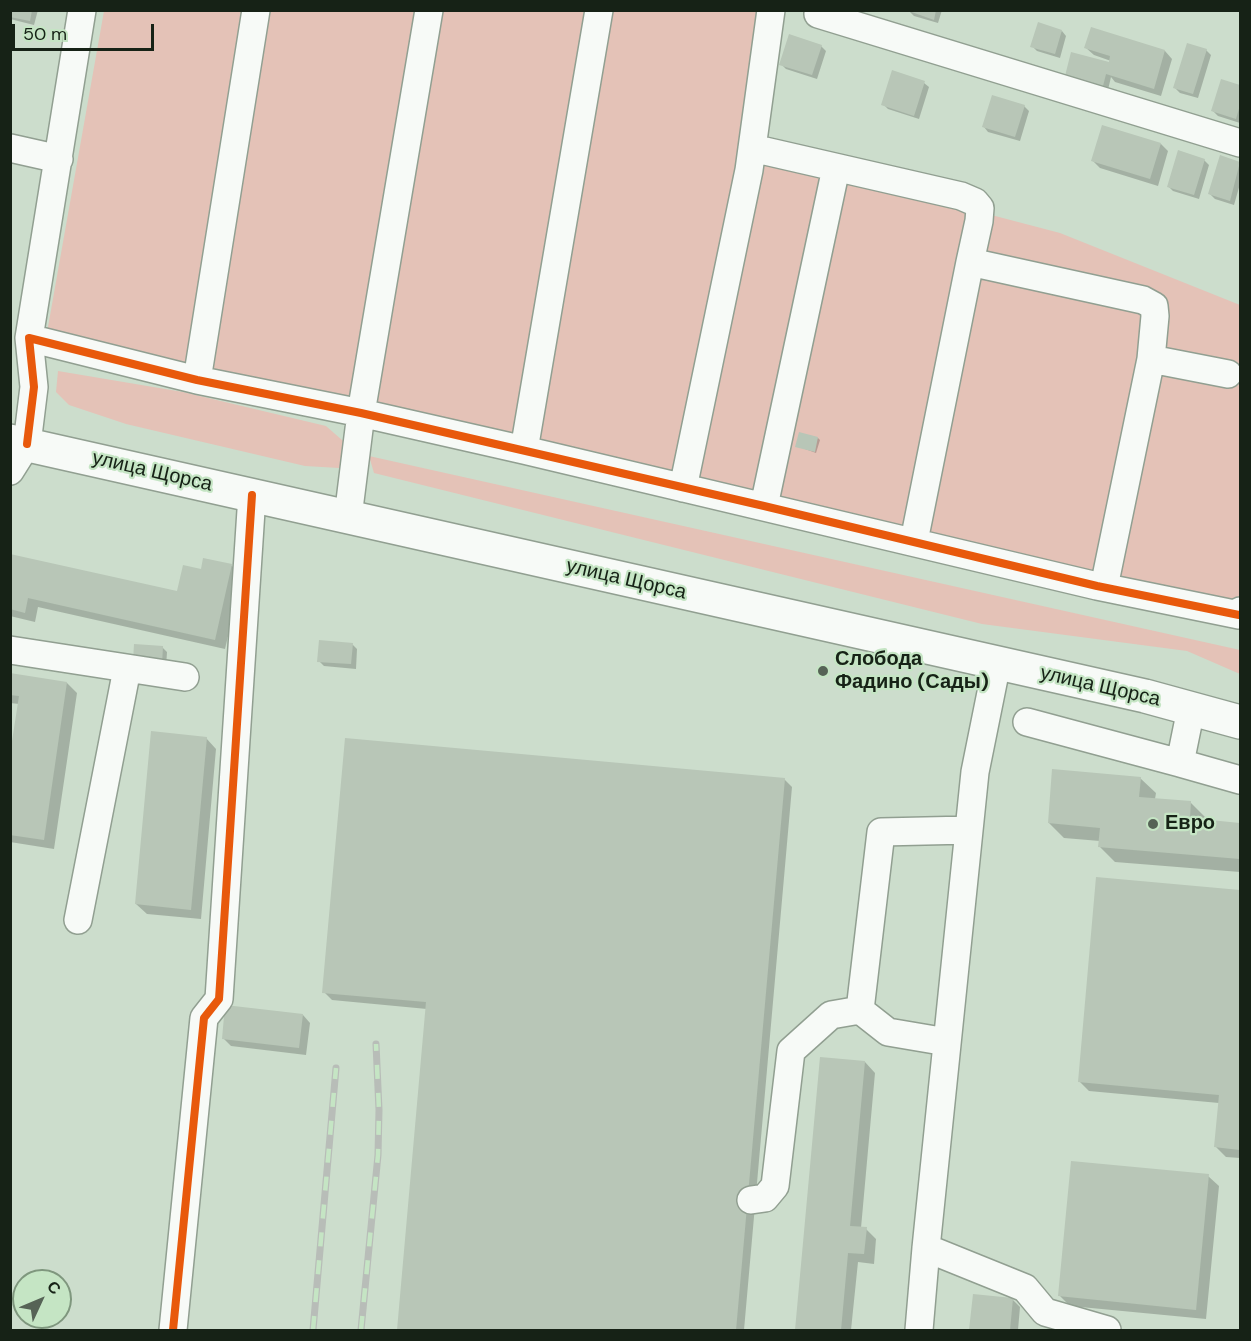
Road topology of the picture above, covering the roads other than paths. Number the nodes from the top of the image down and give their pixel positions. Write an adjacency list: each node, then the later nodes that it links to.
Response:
1 (82, 10): 10 (street)
2 (256, 10): 16 (street)
3 (429, 10): 17 (street)
4 (599, 10): 18 (street)
5 (771, 10): 9 (street)
6 (818, 14): 7 (street)
7 (1240, 143)
8 (10, 148): 10 (street)
9 (752, 148): 11 (street); 20 (street)
10 (59, 159): 13 (street)
11 (836, 168): 12 (street); 22 (street)
12 (970, 262): 14 (street); 24 (street)
13 (29, 338): 16 (street); 19 (street)
14 (1150, 359): 15 (street); 25 (street)
15 (1228, 374)
16 (197, 380): 17 (street)
17 (361, 413): 18 (street); 23 (street)
18 (524, 450): 20 (street)
19 (16, 452): 21 (main road, улица Щорса)
20 (683, 488): 22 (street)
21 (252, 495): 23 (main road, улица Щорса); 42 (street)
22 (764, 506): 24 (street)
23 (348, 517): 28 (main road, улица Щорса)
24 (914, 541): 25 (street)
25 (1104, 587): 26 (street)
26 (1240, 613)
27 (10, 651): 29 (street)
28 (997, 663): 31 (main road, улица Щорса); 36 (street)
29 (127, 669): 30 (street); 37 (street)
30 (185, 677)
31 (1191, 709): 33 (main road, улица Щорса); 34 (street)
32 (1027, 722): 34 (street)
33 (1240, 722)
34 (1180, 763): 35 (street)
35 (1240, 780)
36 (969, 830): 38 (street); 39 (street)
37 (78, 920)
38 (860, 1010): 39 (street); 40 (street)
39 (947, 1042): 41 (street)
40 (751, 1200)
41 (926, 1248): 43 (street); 44 (street)
42 (173, 1330)
43 (919, 1330)
44 (1107, 1330)

